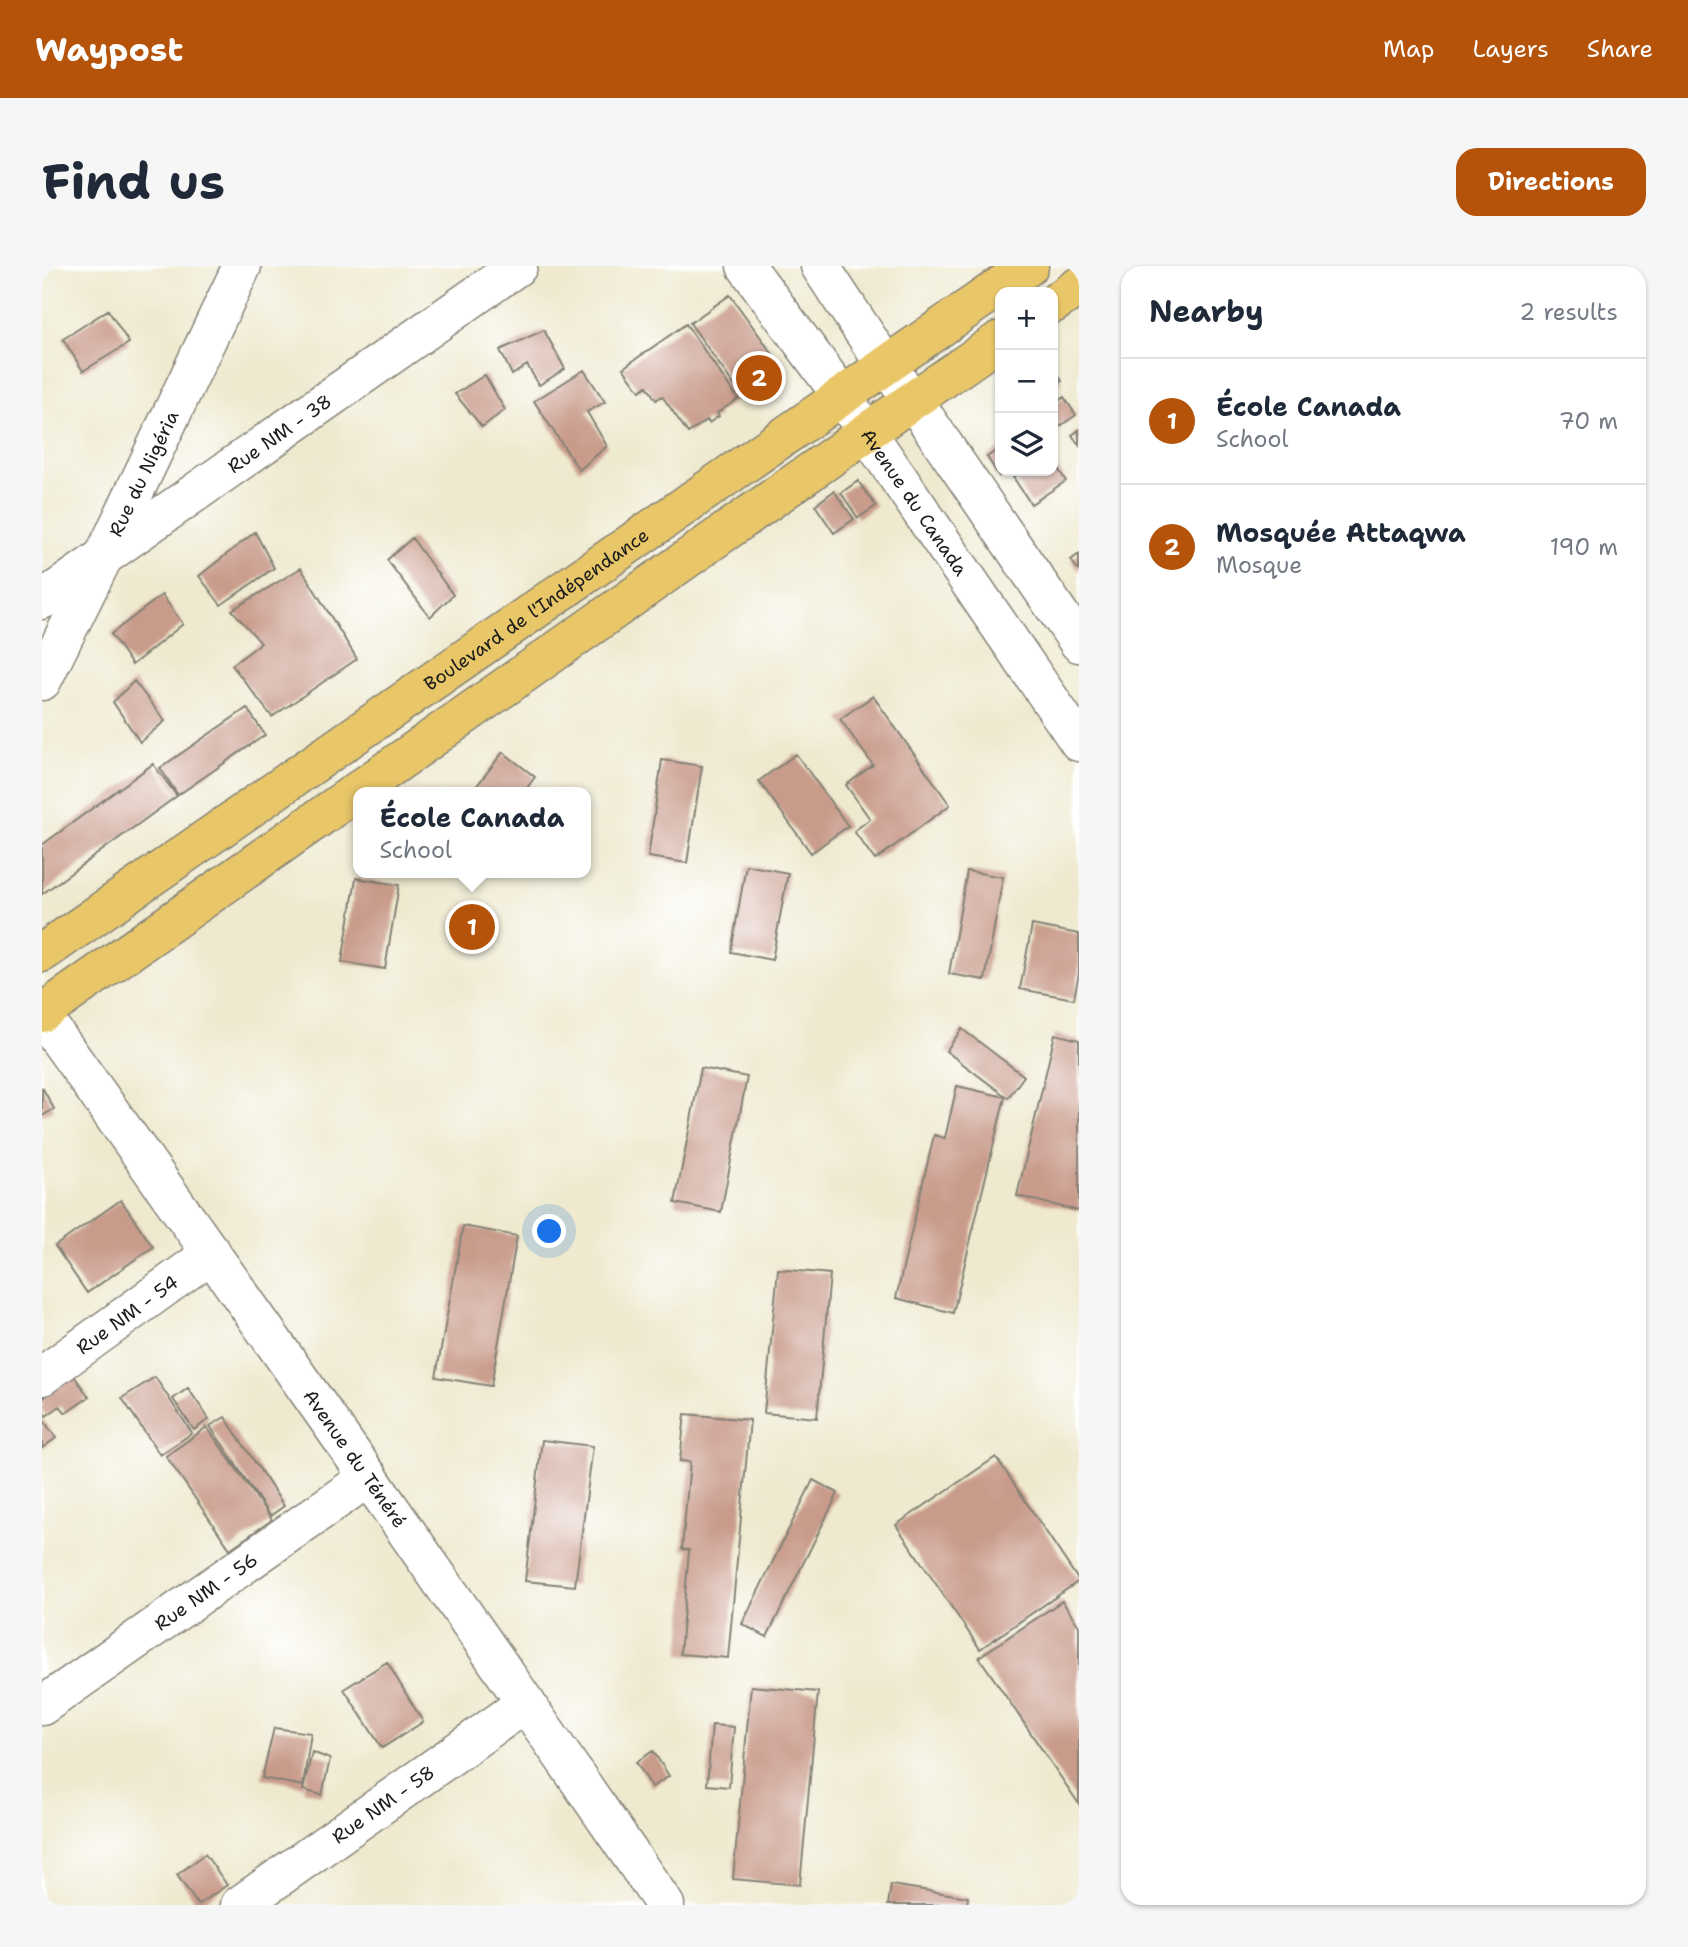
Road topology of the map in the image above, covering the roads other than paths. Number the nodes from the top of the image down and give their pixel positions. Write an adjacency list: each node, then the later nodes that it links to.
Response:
1 (242, 266): 13 (street, Rue du Nigéria)
2 (519, 266): 13 (street, Rue NM - 38)
3 (746, 266): 10 (street, Avenue du Canada)
4 (820, 266): 9 (street)
5 (1029, 266): 9 (main road, Boulevard de l'Indépendance)
6 (1079, 286): 7 (main road)
7 (1058, 301)
8 (995, 343): 11 (main road)
9 (886, 366): 10 (main road, Boulevard de l'Indépendance); 11 (street)
10 (842, 396): 12 (street, Avenue du Canada); 20 (main road, Boulevard de l'Indépendance)
11 (913, 400): 12 (main road); 15 (street)
12 (867, 432): 17 (street, Avenue du Canada); 18 (main road)
13 (103, 558): 14 (street, Rue NM - 38); 16 (street, Rue du Nigéria)
14 (42, 600)
15 (1079, 643)
16 (42, 681)
17 (1079, 742)
18 (364, 787)
19 (353, 795): 21 (main road)
20 (42, 953)
21 (42, 1014): 22 (street, Avenue du Ténéré)
22 (212, 1253): 23 (street, Rue NM - 54); 24 (street, Avenue du Ténéré)
23 (42, 1376)
24 (369, 1477): 25 (street, Avenue du Ténéré); 26 (street, Rue NM - 56)
25 (526, 1703): 27 (street, Rue NM - 58); 28 (street, Avenue du Ténéré)
26 (42, 1706)
27 (240, 1905)
28 (665, 1905)

